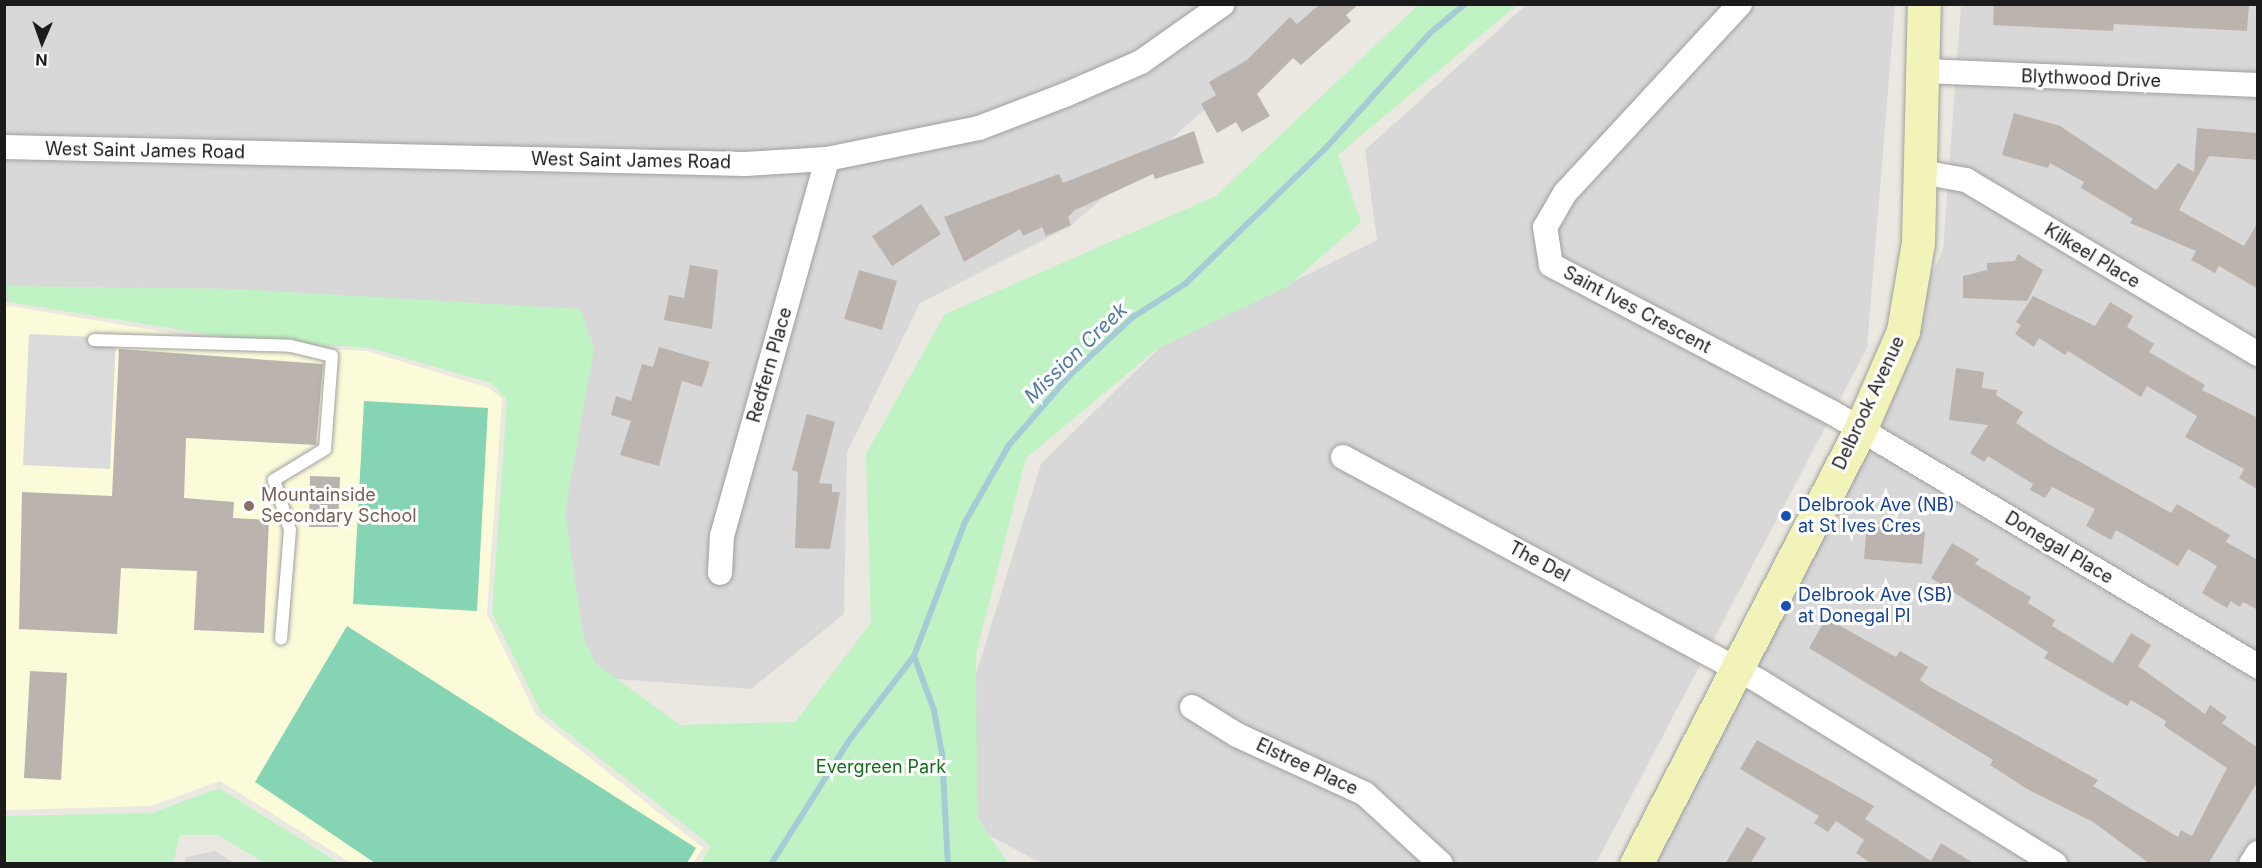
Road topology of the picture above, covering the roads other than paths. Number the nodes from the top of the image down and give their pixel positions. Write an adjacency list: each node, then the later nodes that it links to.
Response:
1 (1223, 4): 7 (street, West Saint James Road)
2 (1740, 4): 11 (street, Saint Ives Crescent)
3 (1924, 4): 4 (street, Delbrook Avenue)
4 (1925, 72): 5 (street, Blythwood Drive); 8 (street, Delbrook Avenue)
5 (2258, 85)
6 (4, 147): 7 (street, West Saint James Road)
7 (827, 159): 13 (street, Redfern Place)
8 (1921, 172): 10 (street, Kilkeel Place); 11 (street, Delbrook Avenue)
9 (94, 340): 14 (lane)
10 (2258, 354)
11 (1860, 430): 15 (street, Donegal Place); 16 (street, Delbrook Avenue)
12 (1343, 457): 16 (street, The Del)
13 (720, 573)
14 (281, 639)
15 (2258, 666)
16 (1736, 668): 20 (street, Delbrook Avenue); 21 (street)
17 (1192, 707): 19 (street, Elstree Place)
18 (2258, 853): 22 (street)
19 (1441, 864)
20 (1636, 864)
21 (2055, 864)
22 (2251, 864)

